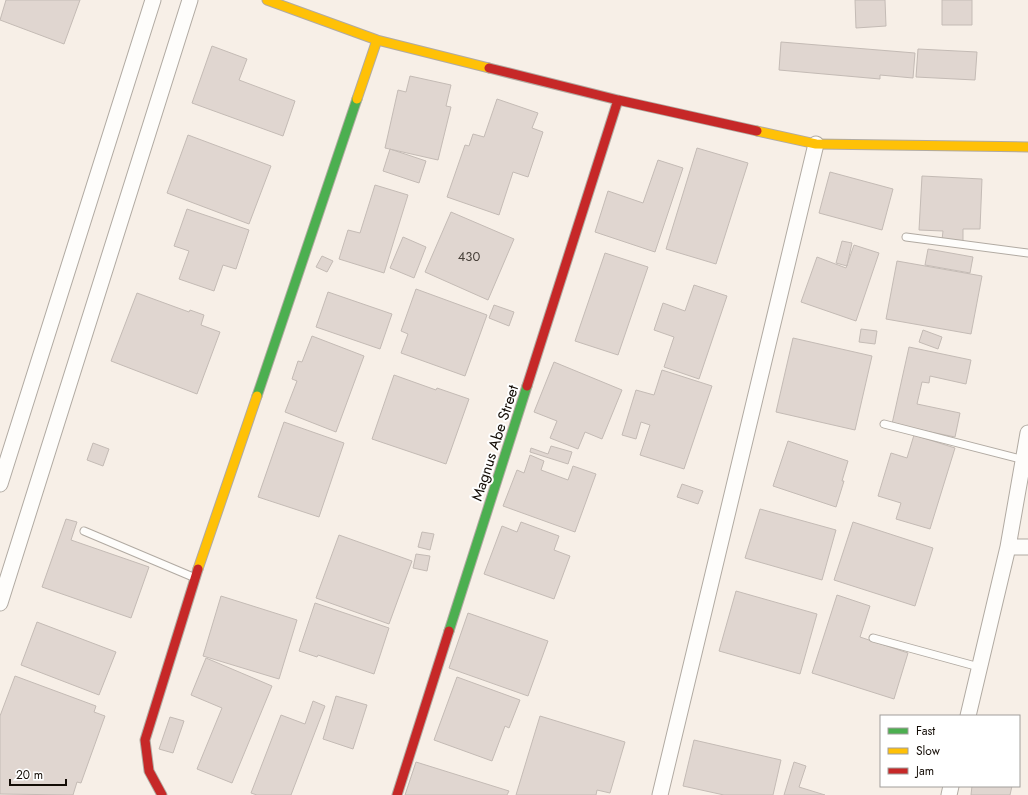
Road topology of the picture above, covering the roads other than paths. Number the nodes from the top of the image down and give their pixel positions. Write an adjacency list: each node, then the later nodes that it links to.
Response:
1 (153, 0): 13 (street)
2 (190, 0): 18 (street)
3 (267, 0): 4 (street)
4 (377, 40): 5 (street); 17 (street)
5 (618, 100): 6 (street); 23 (street, Magnus Abe Street)
6 (816, 144): 7 (street); 24 (street)
7 (1028, 147)
8 (906, 237): 9 (lane)
9 (1028, 253)
10 (884, 424): 12 (lane)
11 (1028, 433): 12 (street)
12 (1024, 460): 15 (street)
13 (0, 484)
14 (84, 532): 17 (lane)
15 (1008, 547): 16 (street); 20 (street)
16 (1028, 547)
17 (196, 578): 22 (street)
18 (0, 603)
19 (872, 638): 20 (lane)
20 (979, 667): 21 (street)
21 (968, 715)
22 (162, 795)
23 (397, 795)
24 (660, 795)

